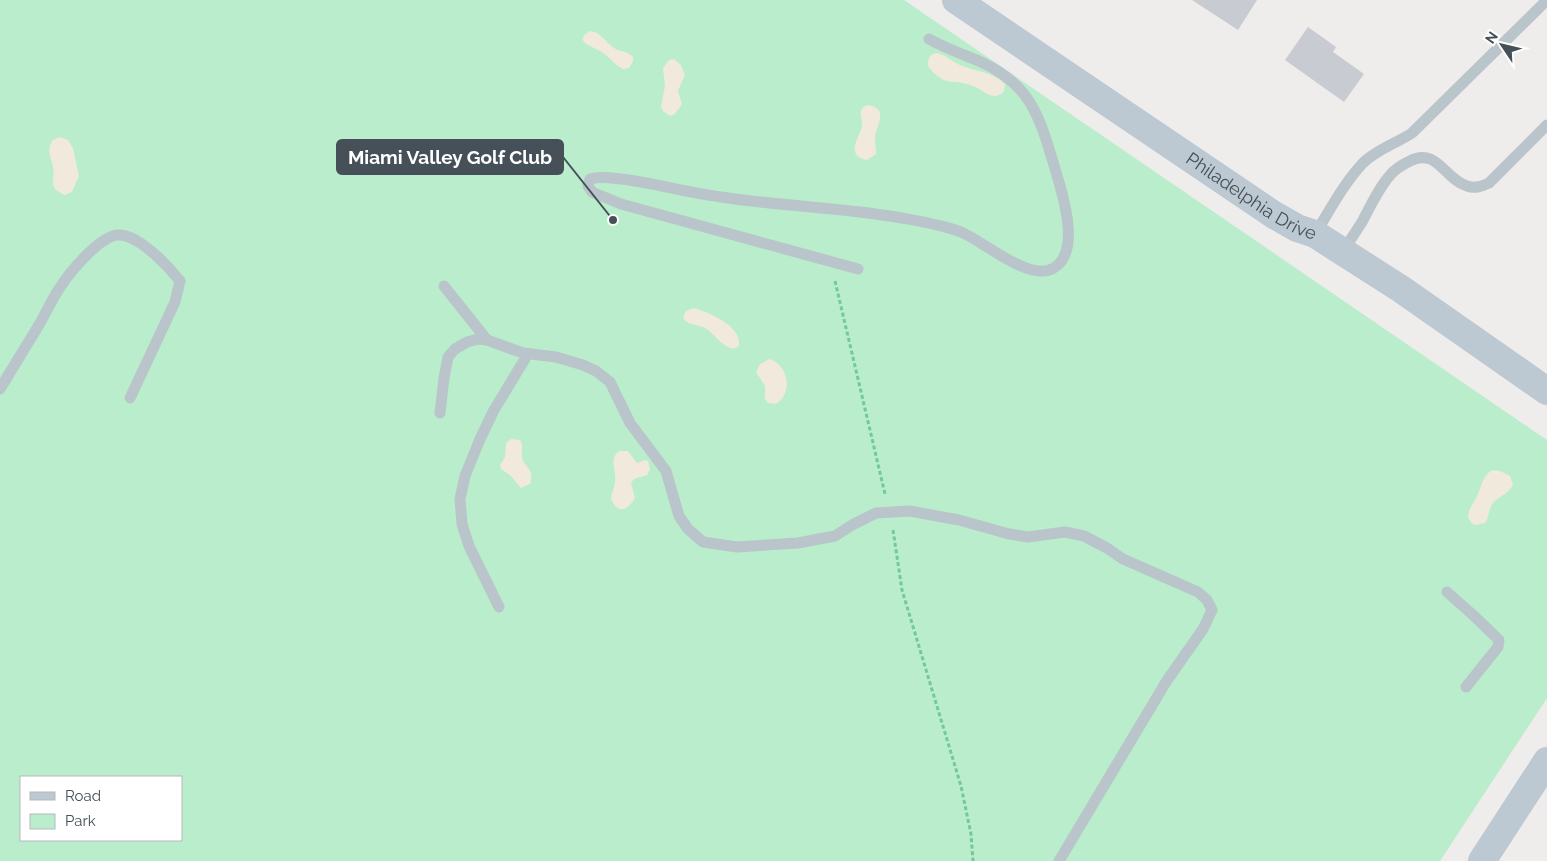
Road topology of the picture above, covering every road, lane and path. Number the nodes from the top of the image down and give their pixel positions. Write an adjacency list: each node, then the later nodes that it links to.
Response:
1 (956, 0): 7 (main road, Philadelphia Drive)
2 (1547, 0): 5 (lane)
3 (929, 39): 9 (lane)
4 (1547, 125): 6 (lane)
5 (1396, 144): 6 (lane); 7 (lane)
6 (1407, 162): 8 (lane)
7 (1315, 234): 8 (main road, Philadelphia Drive)
8 (1342, 251): 15 (main road, Philadelphia Drive)
9 (858, 269)
10 (834, 278): 18 (path)
11 (444, 286): 12 (lane)
12 (487, 340): 13 (lane); 17 (lane)
13 (528, 354): 21 (lane); 25 (lane)
14 (0, 388): 16 (lane)
15 (1547, 391)
16 (130, 398)
17 (440, 413)
18 (886, 502)
19 (893, 530): 24 (path)
20 (1447, 592): 22 (lane)
21 (500, 607)
22 (1466, 687)
23 (1547, 761): 26 (main road)
24 (973, 861)
25 (1059, 861)
26 (1482, 861)

